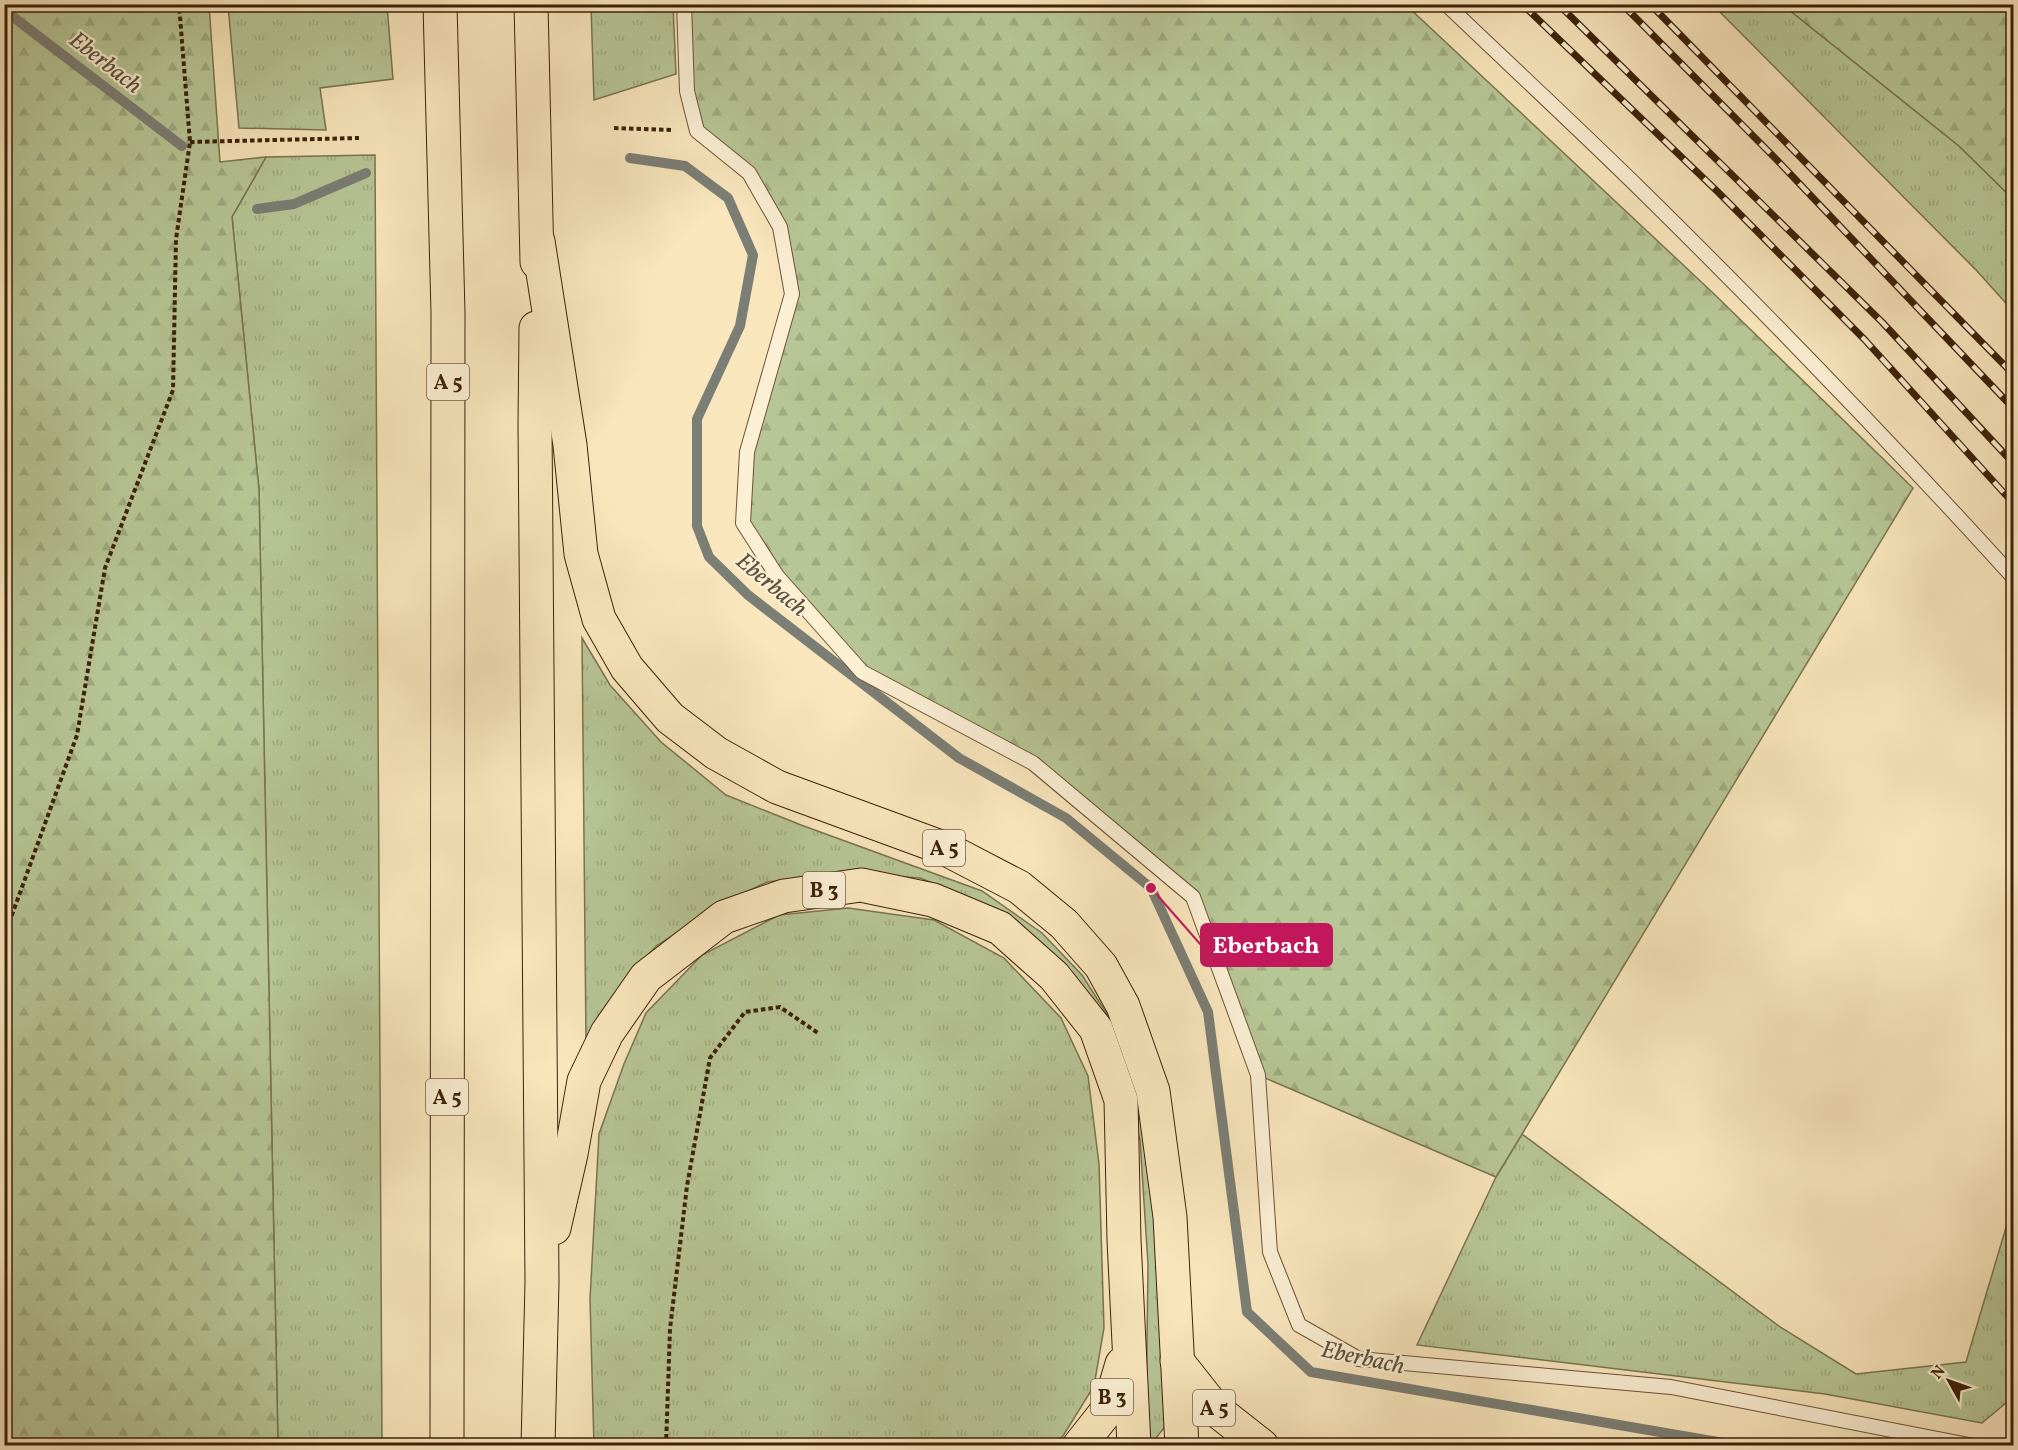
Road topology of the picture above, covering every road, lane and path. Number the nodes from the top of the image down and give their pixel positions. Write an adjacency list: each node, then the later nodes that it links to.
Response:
1 (179, 4): 9 (path)
2 (440, 4): 17 (highway, A 5)
3 (531, 4): 10 (highway, A 5)
4 (684, 4): 7 (lane)
5 (1446, 4): 11 (lane)
6 (614, 128): 7 (path)
7 (697, 131): 24 (lane)
8 (359, 138): 9 (path)
9 (190, 142): 12 (path)
10 (538, 241): 14 (highway, A 5); 16 (highway, A 5)
11 (2013, 578)
12 (4, 937)
13 (818, 1033): 19 (path)
14 (542, 1282): 15 (highway, B 3); 18 (highway, A 5)
15 (1129, 1339): 20 (highway, B 3); 21 (highway, B 3)
16 (1177, 1360): 22 (highway, A 5); 23 (highway, A 5)
17 (447, 1440)
18 (538, 1446)
19 (666, 1446)
20 (1080, 1446)
21 (1134, 1446)
22 (1182, 1446)
23 (1262, 1446)
24 (1974, 1446)

